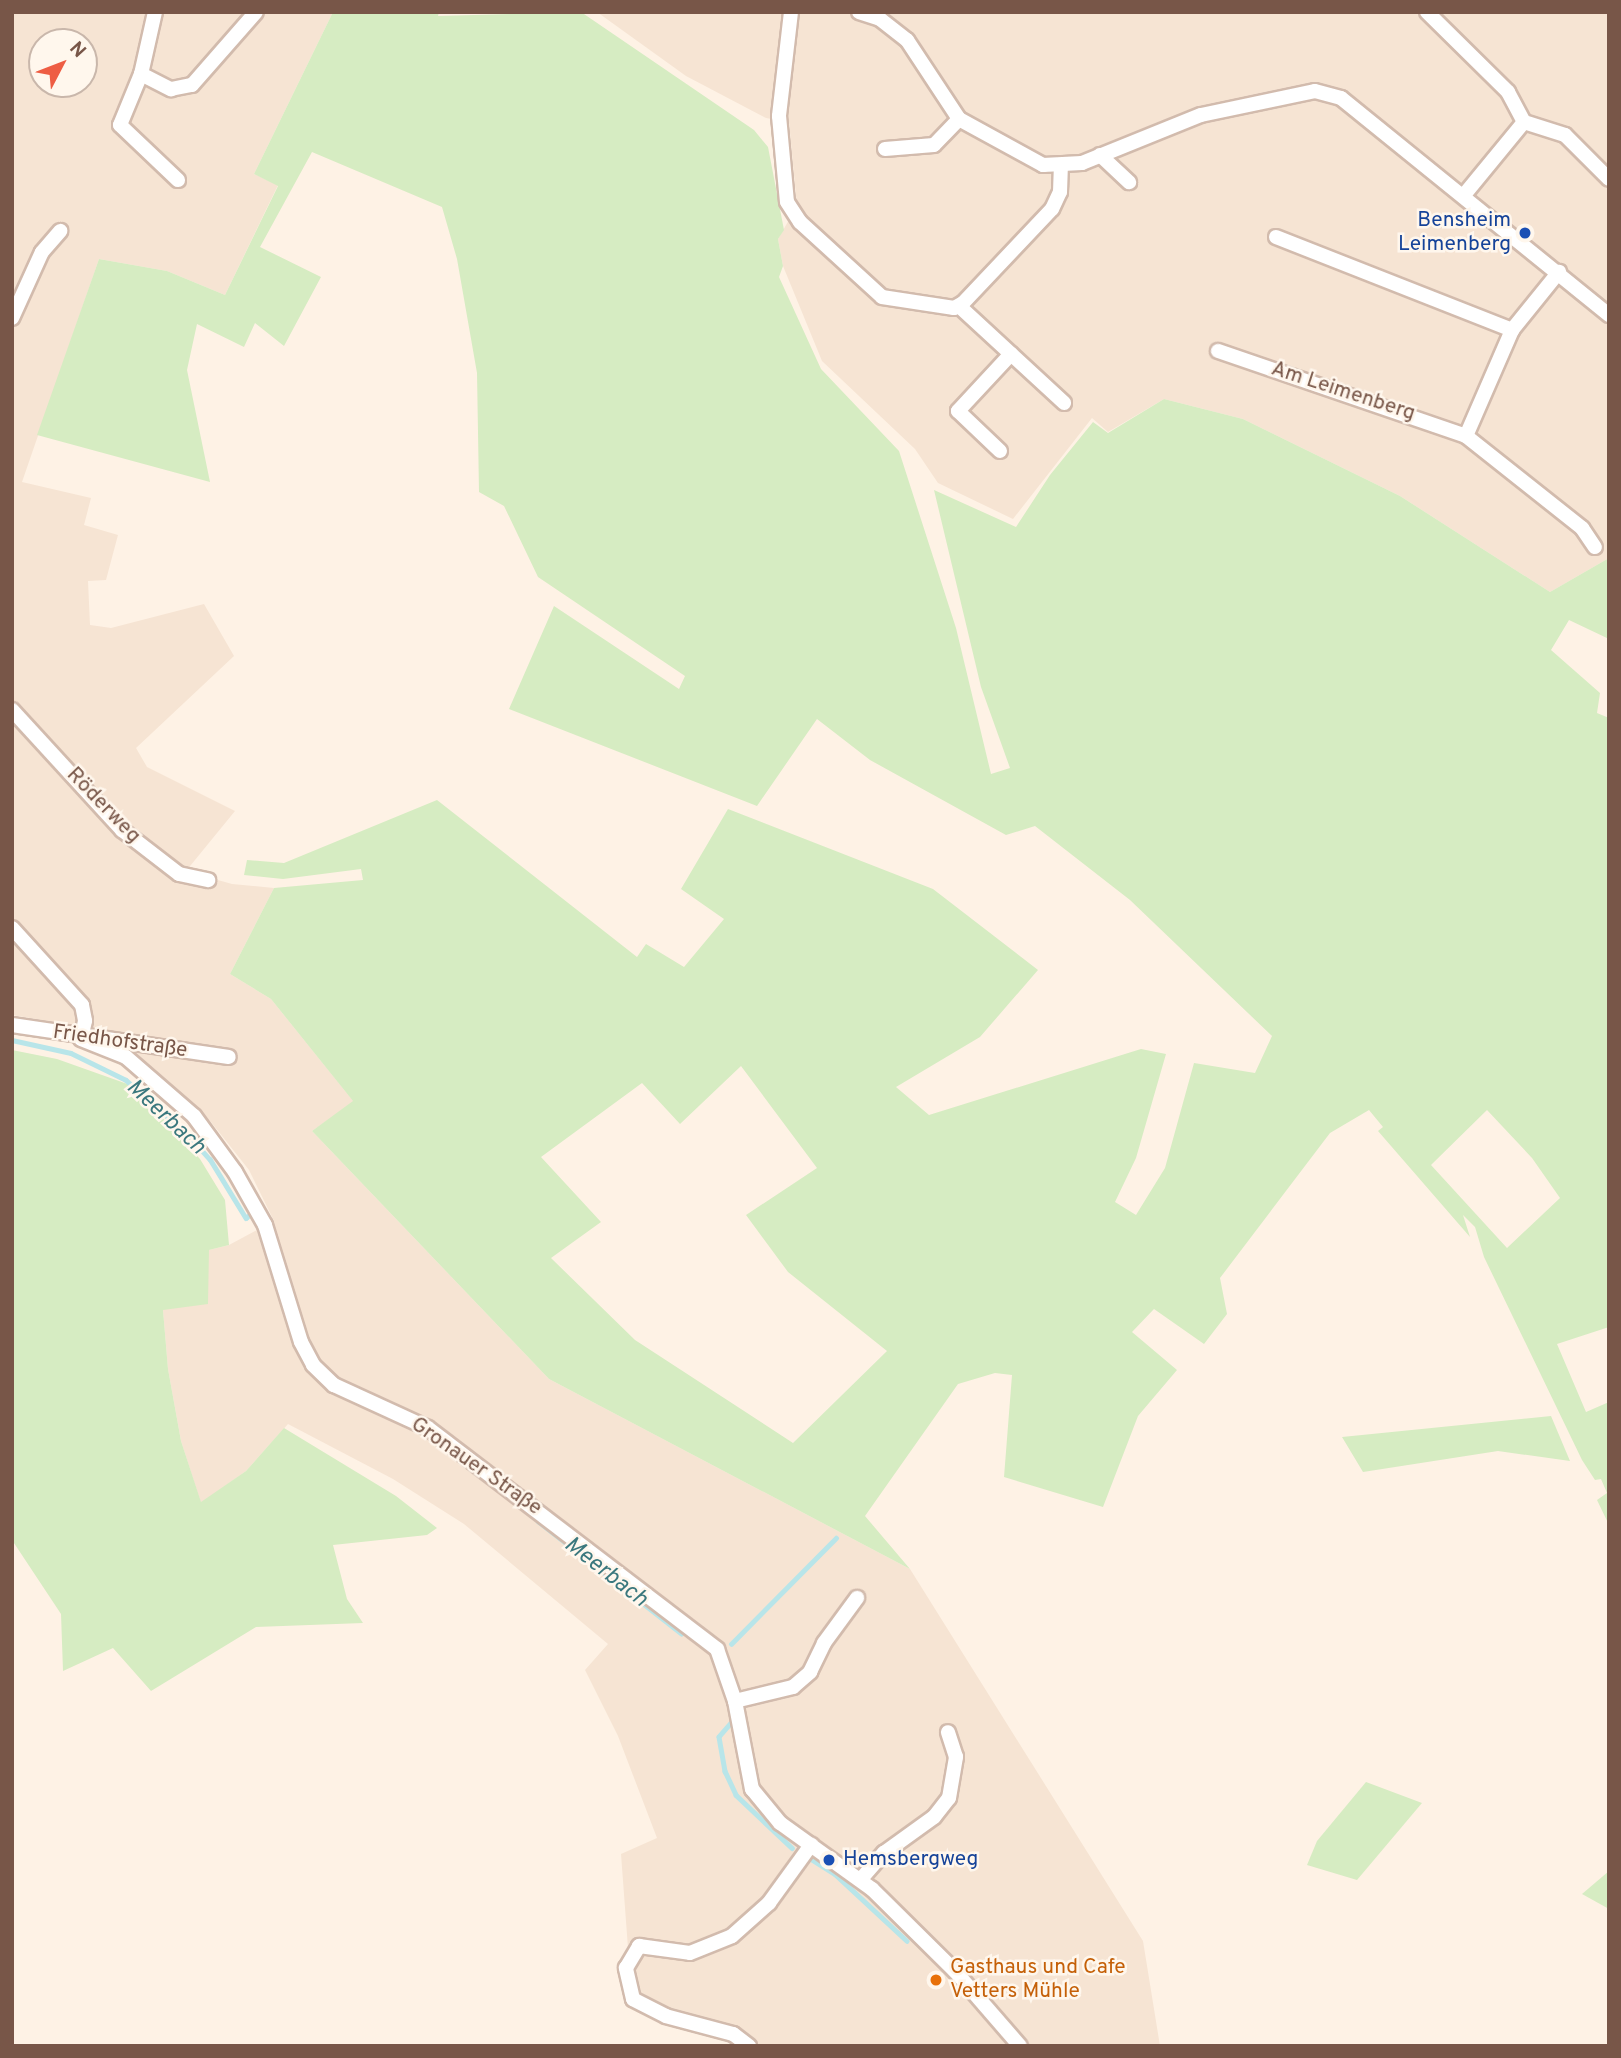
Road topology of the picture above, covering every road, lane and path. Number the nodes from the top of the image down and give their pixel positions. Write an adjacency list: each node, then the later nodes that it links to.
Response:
1 (155, 12): 7 (street)
2 (256, 12): 7 (street)
3 (791, 12): 20 (street)
4 (859, 12): 6 (street)
5 (1427, 12): 9 (street)
6 (880, 15): 8 (street)
7 (141, 74): 14 (street)
8 (959, 119): 10 (street); 12 (street)
9 (1524, 122): 13 (street); 16 (street)
10 (885, 149)
11 (1100, 155): 12 (street); 15 (street); 16 (street)
12 (1061, 167): 20 (street)
13 (1609, 179)
14 (178, 180)
15 (1129, 182)
16 (1464, 195): 19 (street)
17 (60, 231): 22 (street)
18 (1276, 237): 23 (street)
19 (1559, 272): 21 (street); 23 (street)
20 (959, 306): 25 (street)
21 (1609, 315)
22 (12, 318)
23 (1512, 330): 27 (street)
24 (1219, 351): 27 (street, Am Leimenberg)
25 (1011, 354): 26 (street); 28 (street)
26 (1064, 403)
27 (1466, 436): 29 (street, Am Leimenberg)
28 (1000, 450)
29 (1595, 547)
30 (12, 710): 31 (street, Röderweg)
31 (208, 880)
32 (12, 928): 34 (street)
33 (12, 1025): 34 (street, Friedhofstraße)
34 (81, 1039): 35 (street, Friedhofstraße); 37 (street, Gronauer Straße)
35 (229, 1057)
36 (857, 1598): 37 (street)
37 (735, 1701): 39 (street, Gronauer Straße)
38 (948, 1732): 40 (street)
39 (811, 1845): 40 (street, Gronauer Straße); 41 (street)
40 (861, 1879): 42 (street, Gronauer Straße)
41 (749, 2046)
42 (1020, 2046)

